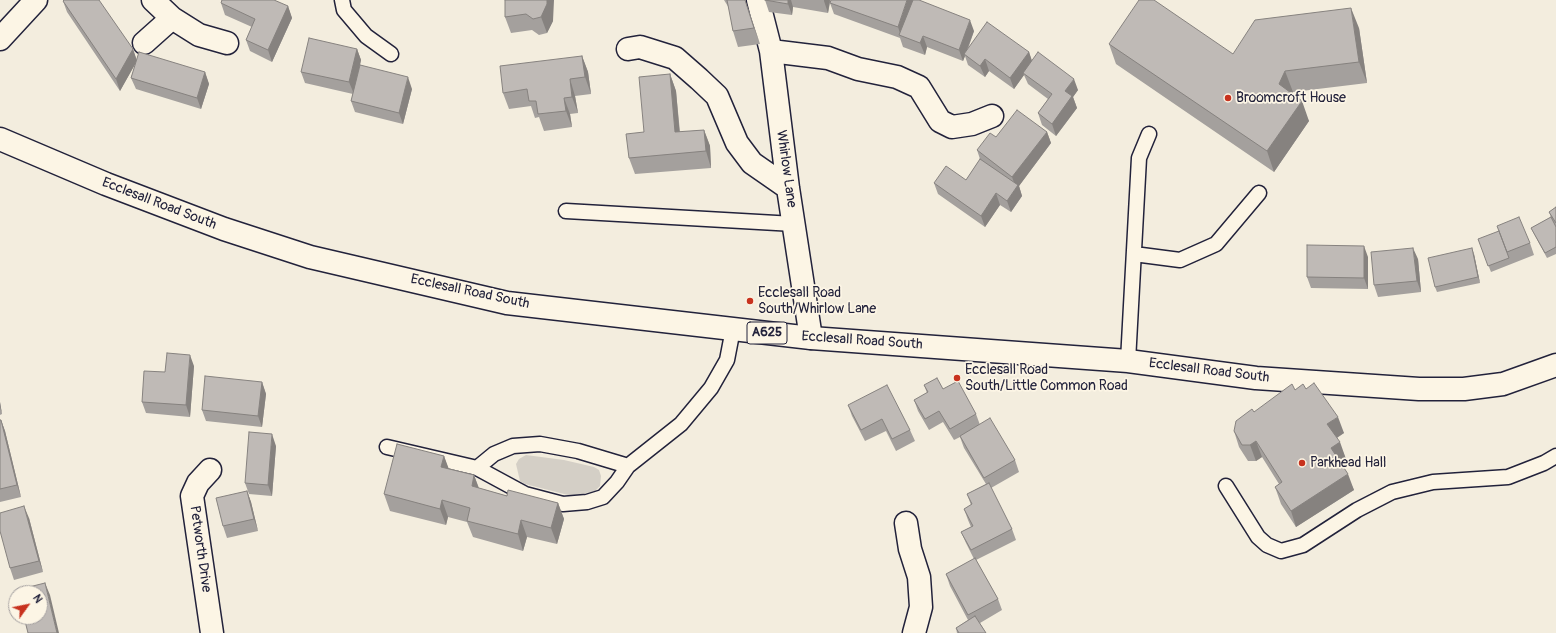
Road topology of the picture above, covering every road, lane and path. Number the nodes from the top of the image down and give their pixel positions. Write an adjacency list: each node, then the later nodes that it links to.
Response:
1 (35, 0): 6 (main road)
2 (153, 0): 5 (main road)
3 (342, 0): 11 (lane)
4 (758, 0): 10 (main road, Whirlow Lane)
5 (172, 18): 7 (main road); 8 (main road)
6 (0, 39)
7 (144, 43)
8 (227, 44)
9 (628, 49): 15 (main road)
10 (771, 51): 12 (main road); 15 (main road, Whirlow Lane)
11 (391, 54)
12 (992, 116)
13 (1149, 134): 19 (lane)
14 (0, 139): 20 (main road, Ecclesall Road South / A625)
15 (788, 188): 18 (main road, Whirlow Lane)
16 (1259, 192): 19 (lane)
17 (566, 211): 18 (lane)
18 (794, 224): 21 (main road, Whirlow Lane)
19 (1134, 254): 22 (lane)
20 (733, 329): 21 (main road, Ecclesall Road South / A625); 26 (lane)
21 (811, 338): 22 (main road, Ecclesall Road South / A625)
22 (1128, 361): 23 (main road, Ecclesall Road South / A625)
23 (1556, 365)
24 (387, 447): 27 (lane)
25 (1556, 456): 29 (lane)
26 (628, 466): 27 (lane); 27 (lane)
27 (477, 468)
28 (210, 470): 31 (main road, Petworth Drive)
29 (1226, 486)
30 (906, 523): 32 (main road)
31 (212, 633)
32 (914, 633)

